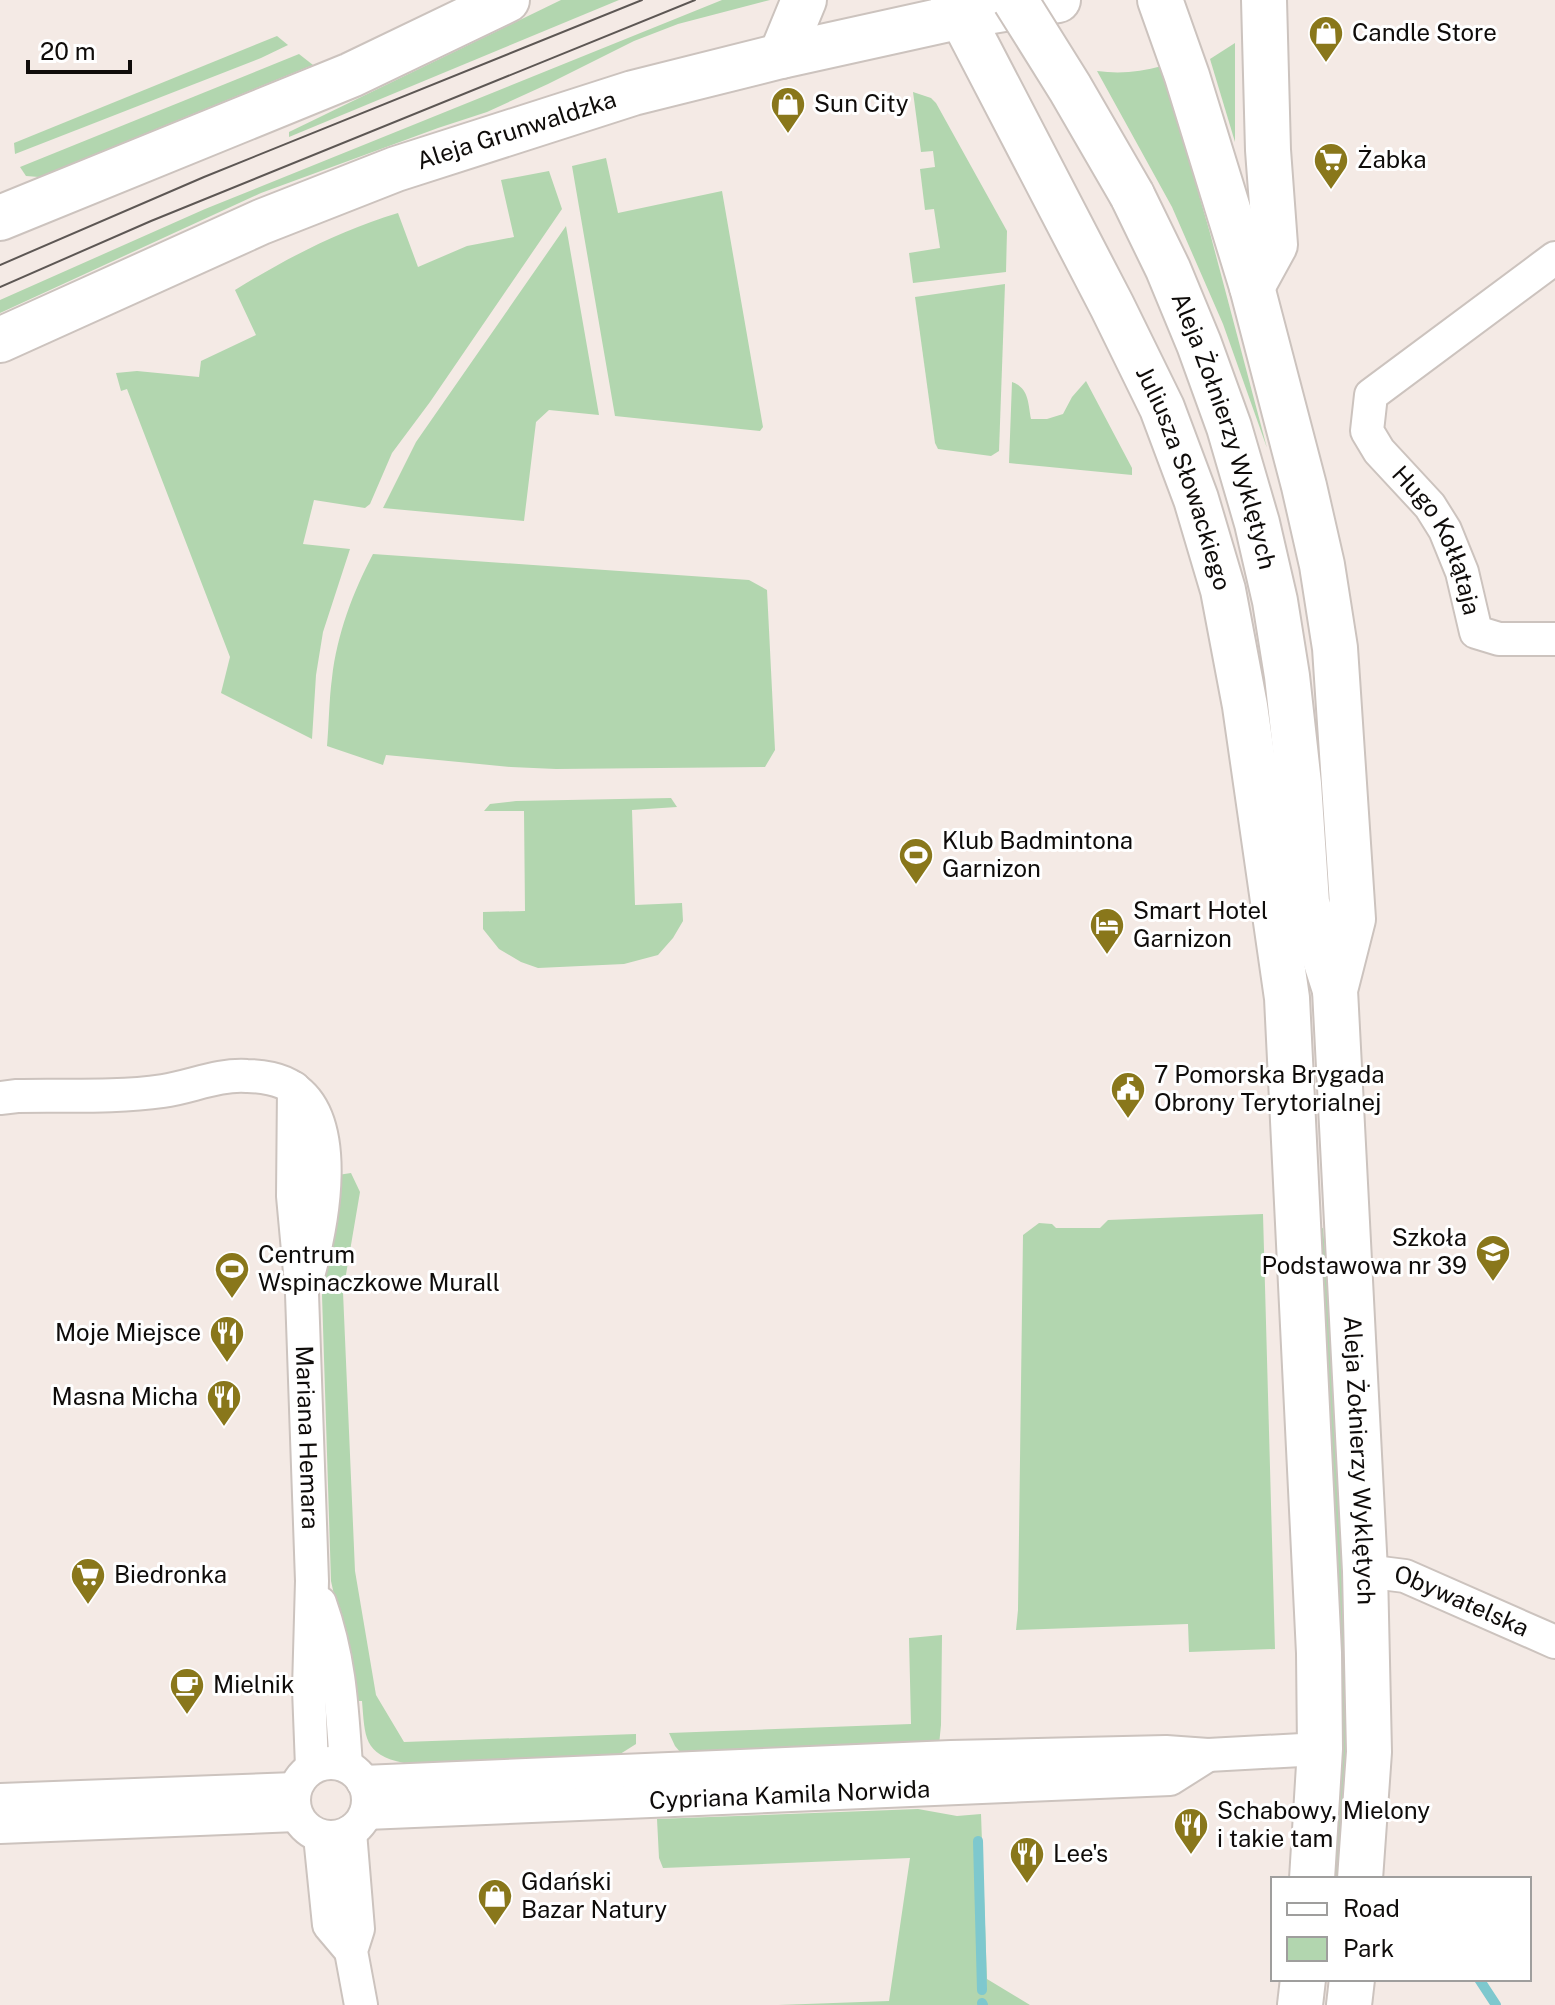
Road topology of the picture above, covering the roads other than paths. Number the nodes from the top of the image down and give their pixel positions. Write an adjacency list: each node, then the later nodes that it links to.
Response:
1 (507, 0): 9 (main road)
2 (804, 0): 8 (main road)
3 (1015, 0): 14 (main road, Aleja Żołnierzy Wyklętych, bridge)
4 (1058, 0): 7 (main road, Aleja Grunwaldzka)
5 (1160, 0): 11 (main road)
6 (1264, 0): 11 (main road)
7 (957, 8): 8 (main road, Aleja Grunwaldzka); 16 (main road, Juliusza Słowackiego)
8 (781, 56): 12 (main road, Aleja Grunwaldzka)
9 (0, 218)
10 (1555, 258): 13 (street, Hugo Kołłątaja)
11 (1252, 287): 15 (main road)
12 (0, 340)
13 (1555, 639)
14 (1307, 903): 15 (main road, Aleja Żołnierzy Wyklętych); 16 (main road, Aleja Żołnierzy Wyklętych)
15 (1335, 990): 18 (main road, Aleja Żołnierzy Wyklętych)
16 (1287, 998): 20 (main road, Aleja Żołnierzy Wyklętych)
17 (0, 1098): 22 (street, Mariana Hemara)
18 (1365, 1571): 19 (street, Obywatelska); 25 (main road, Aleja Żołnierzy Wyklętych)
19 (1555, 1642)
20 (1320, 1749): 22 (street, Cypriana Kamila Norwida); 24 (main road, Aleja Żołnierzy Wyklętych)
21 (0, 1800): 22 (street, Cypriana Kamila Norwida)
22 (331, 1800): 23 (street, Cypriana Kamila Norwida); 28 (street, Mariana Hemara)
23 (0, 1827)
24 (1312, 1877)
25 (1360, 1877)
26 (1303, 1981): 29 (main road)
27 (1352, 1981): 30 (main road)
28 (361, 2005)
29 (1300, 2005)
30 (1349, 2005)

